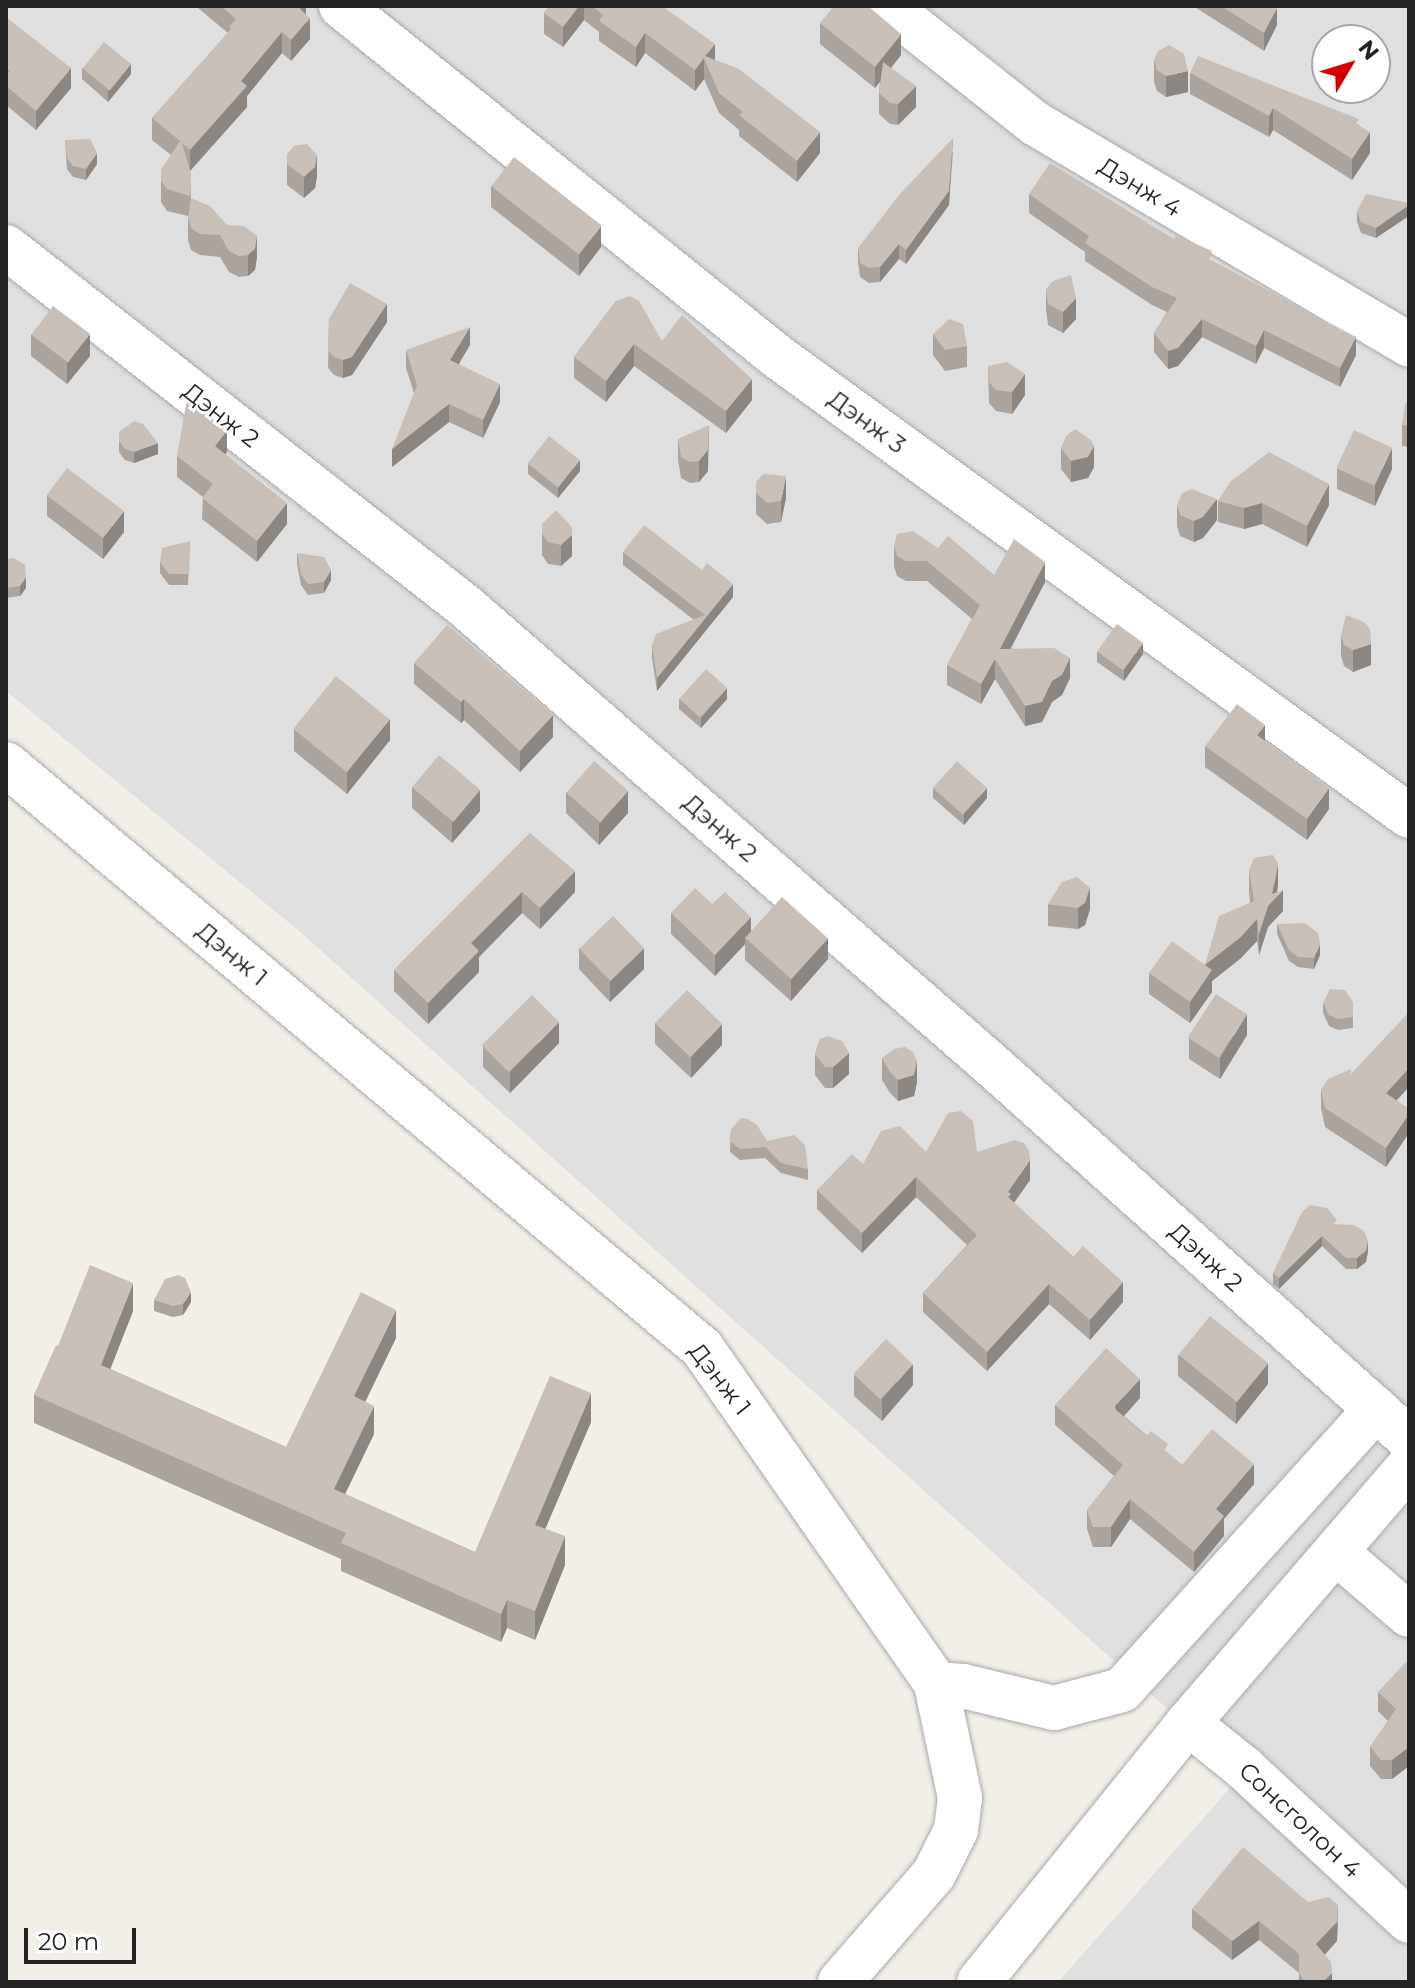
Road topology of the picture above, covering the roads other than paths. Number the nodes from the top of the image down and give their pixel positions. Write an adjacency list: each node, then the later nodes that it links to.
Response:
1 (341, 6): 6 (street, Дэнж 3)
2 (887, 6): 4 (street, Дэнж 4)
3 (6, 247): 7 (street, Дэнж 2)
4 (1409, 345)
5 (6, 764): 12 (street, Дэнж 1)
6 (1409, 816)
7 (1376, 1409): 8 (street, Дэнж 2); 12 (street)
8 (1409, 1439)
9 (1409, 1466): 10 (street)
10 (1337, 1553): 11 (street); 13 (street)
11 (1409, 1615)
12 (936, 1684): 16 (street)
13 (1188, 1723): 14 (street, Сонсголон 4); 15 (street)
14 (1409, 1921)
15 (984, 1980)
16 (840, 1982)

